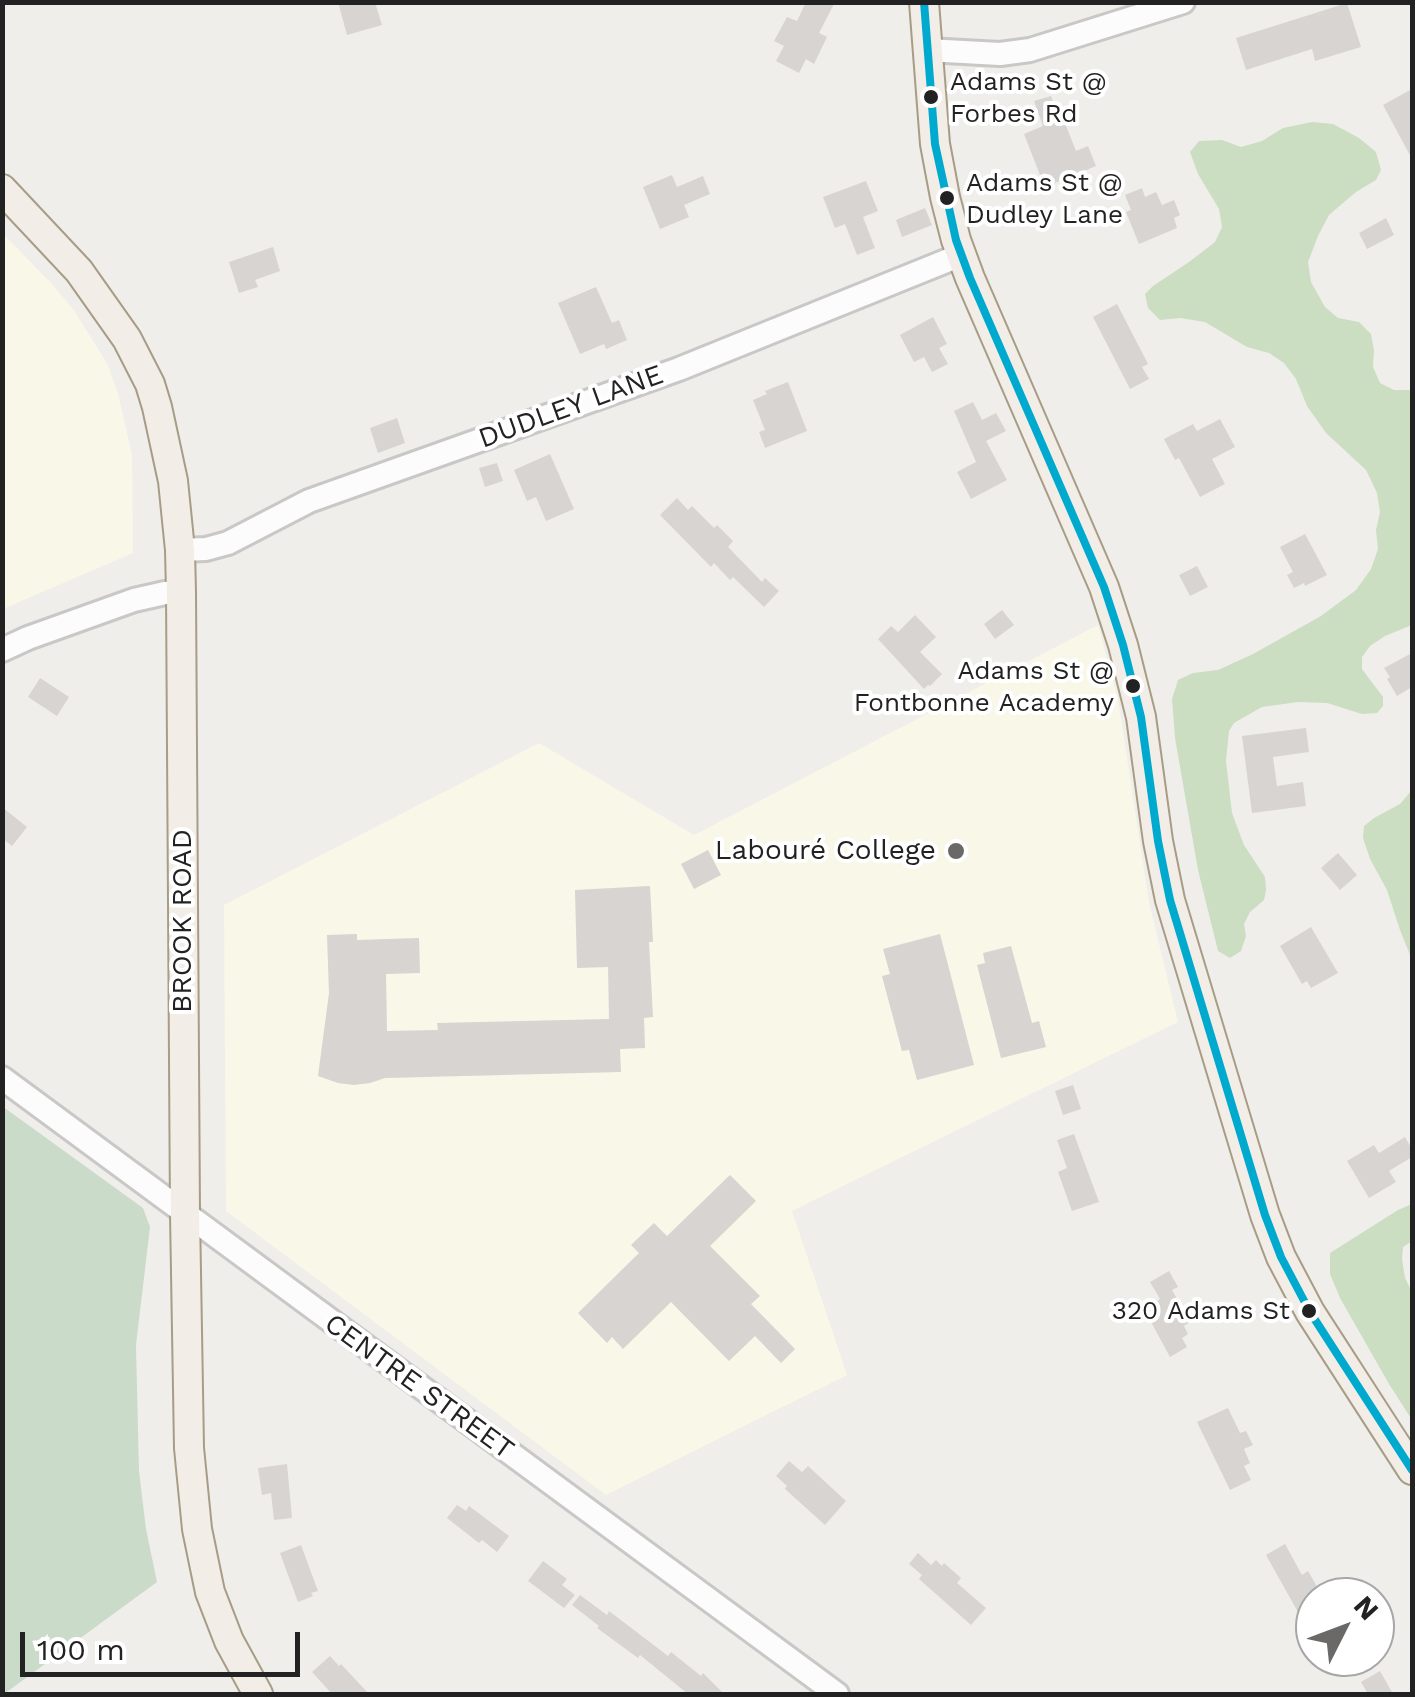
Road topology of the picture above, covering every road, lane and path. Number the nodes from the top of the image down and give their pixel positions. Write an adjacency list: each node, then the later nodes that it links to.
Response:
1 (924, 2): 3 (main road)
2 (1184, 2): 3 (street)
3 (927, 50): 5 (main road)
4 (2, 189): 6 (main road, BROOK ROAD)
5 (961, 255): 6 (street, DUDLEY LANE); 11 (main road)
6 (180, 550): 7 (main road, BROOK ROAD)
7 (181, 592): 8 (street); 10 (main road, BROOK ROAD)
8 (2, 650)
9 (2, 1078): 10 (street, CENTRE STREET)
10 (185, 1214): 12 (main road, BROOK ROAD); 13 (street, CENTRE STREET)
11 (1412, 1470)
12 (258, 1694)
13 (837, 1694)

